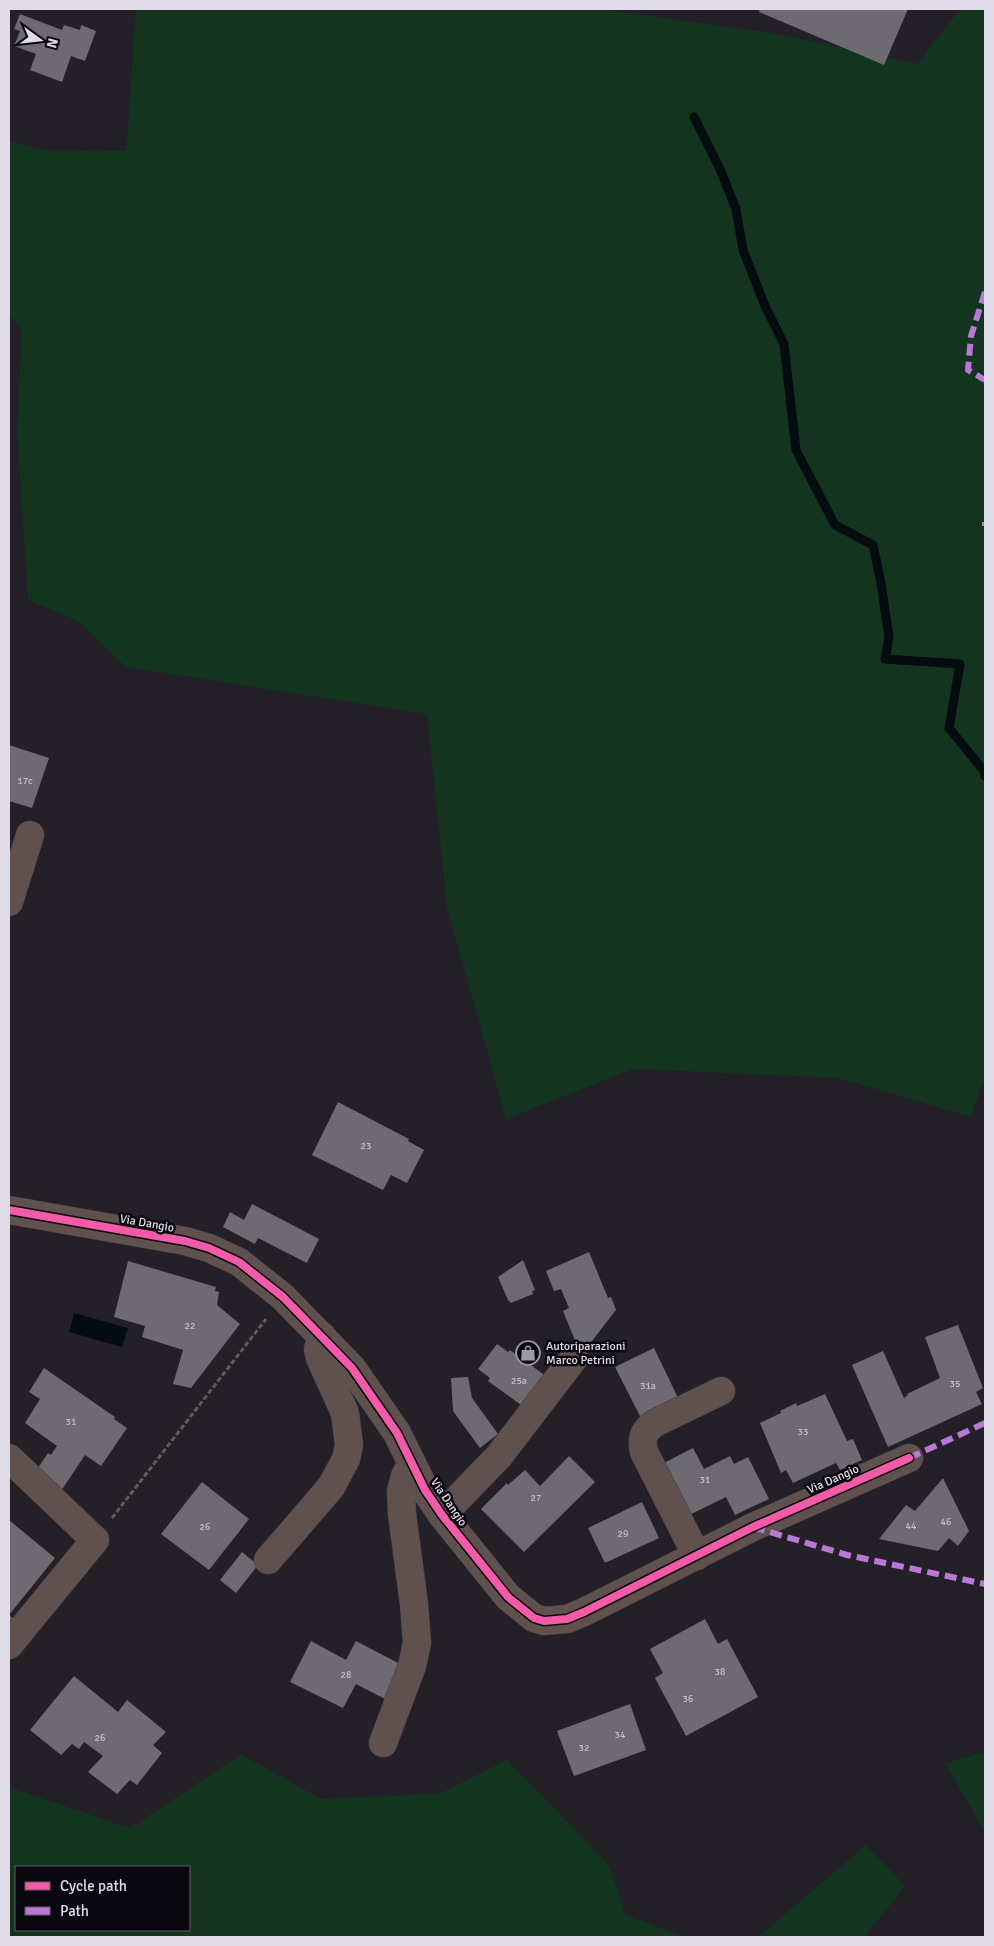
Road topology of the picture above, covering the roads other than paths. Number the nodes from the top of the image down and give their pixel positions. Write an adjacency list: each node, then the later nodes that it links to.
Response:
1 (30, 835): 2 (street)
2 (9, 902)
3 (9, 1210): 4 (street, Via Dangio)
4 (322, 1336): 9 (street, Via Dangio); 12 (street)
5 (574, 1358): 10 (street)
6 (721, 1391): 11 (street)
7 (9, 1458): 13 (street)
8 (909, 1458): 11 (street, Via Dangio)
9 (412, 1463): 10 (street, Via Dangio); 14 (street)
10 (442, 1516): 11 (street, Via Dangio)
11 (697, 1556)
12 (268, 1560)
13 (9, 1645)
14 (383, 1743)

